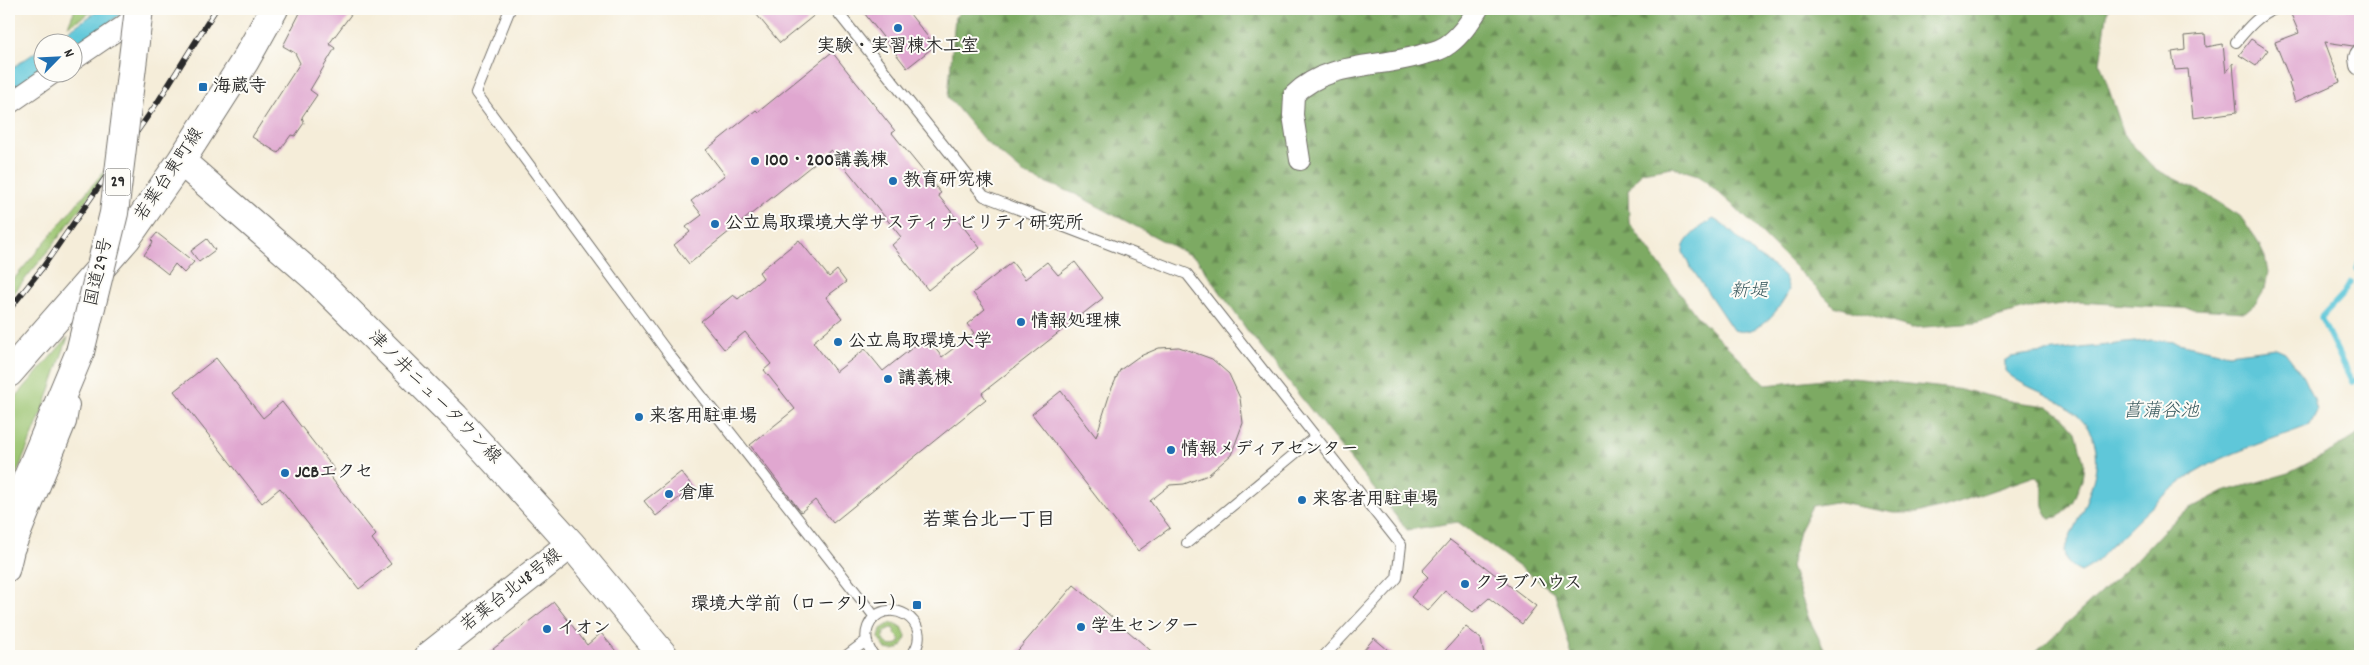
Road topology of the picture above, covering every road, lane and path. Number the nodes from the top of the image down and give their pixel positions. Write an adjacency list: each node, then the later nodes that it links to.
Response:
1 (139, 9): 16 (main road, 国道29号 / 29, bridge)
2 (144, 9): 9 (street)
3 (274, 9): 15 (main road, 若葉台東町線)
4 (510, 9): 23 (lane)
5 (836, 9): 18 (lane)
6 (1478, 9): 14 (street)
7 (2275, 9): 8 (lane)
8 (2236, 42)
9 (82, 54)
10 (2360, 55): 11 (street)
11 (2360, 66)
12 (41, 82): 13 (street)
13 (9, 104)
14 (1300, 160)
15 (181, 161): 17 (main road, 若葉台東町線); 21 (main road, 津ノ井ニュータウン線)
16 (80, 352): 19 (main road, 国道29号 / 29); 22 (street)
17 (9, 373)
18 (1315, 437): 20 (lane); 30 (lane)
19 (9, 522)
20 (1187, 543)
21 (571, 544): 25 (main road, 若葉台北48号線); 26 (main road, 津ノ井ニュータウン線)
22 (9, 571)
23 (875, 617): 24 (lane); 29 (lane)
24 (866, 641): 27 (lane); 28 (lane)
25 (429, 656)
26 (664, 656)
27 (846, 656)
28 (874, 656)
29 (911, 656)
30 (1324, 656)

